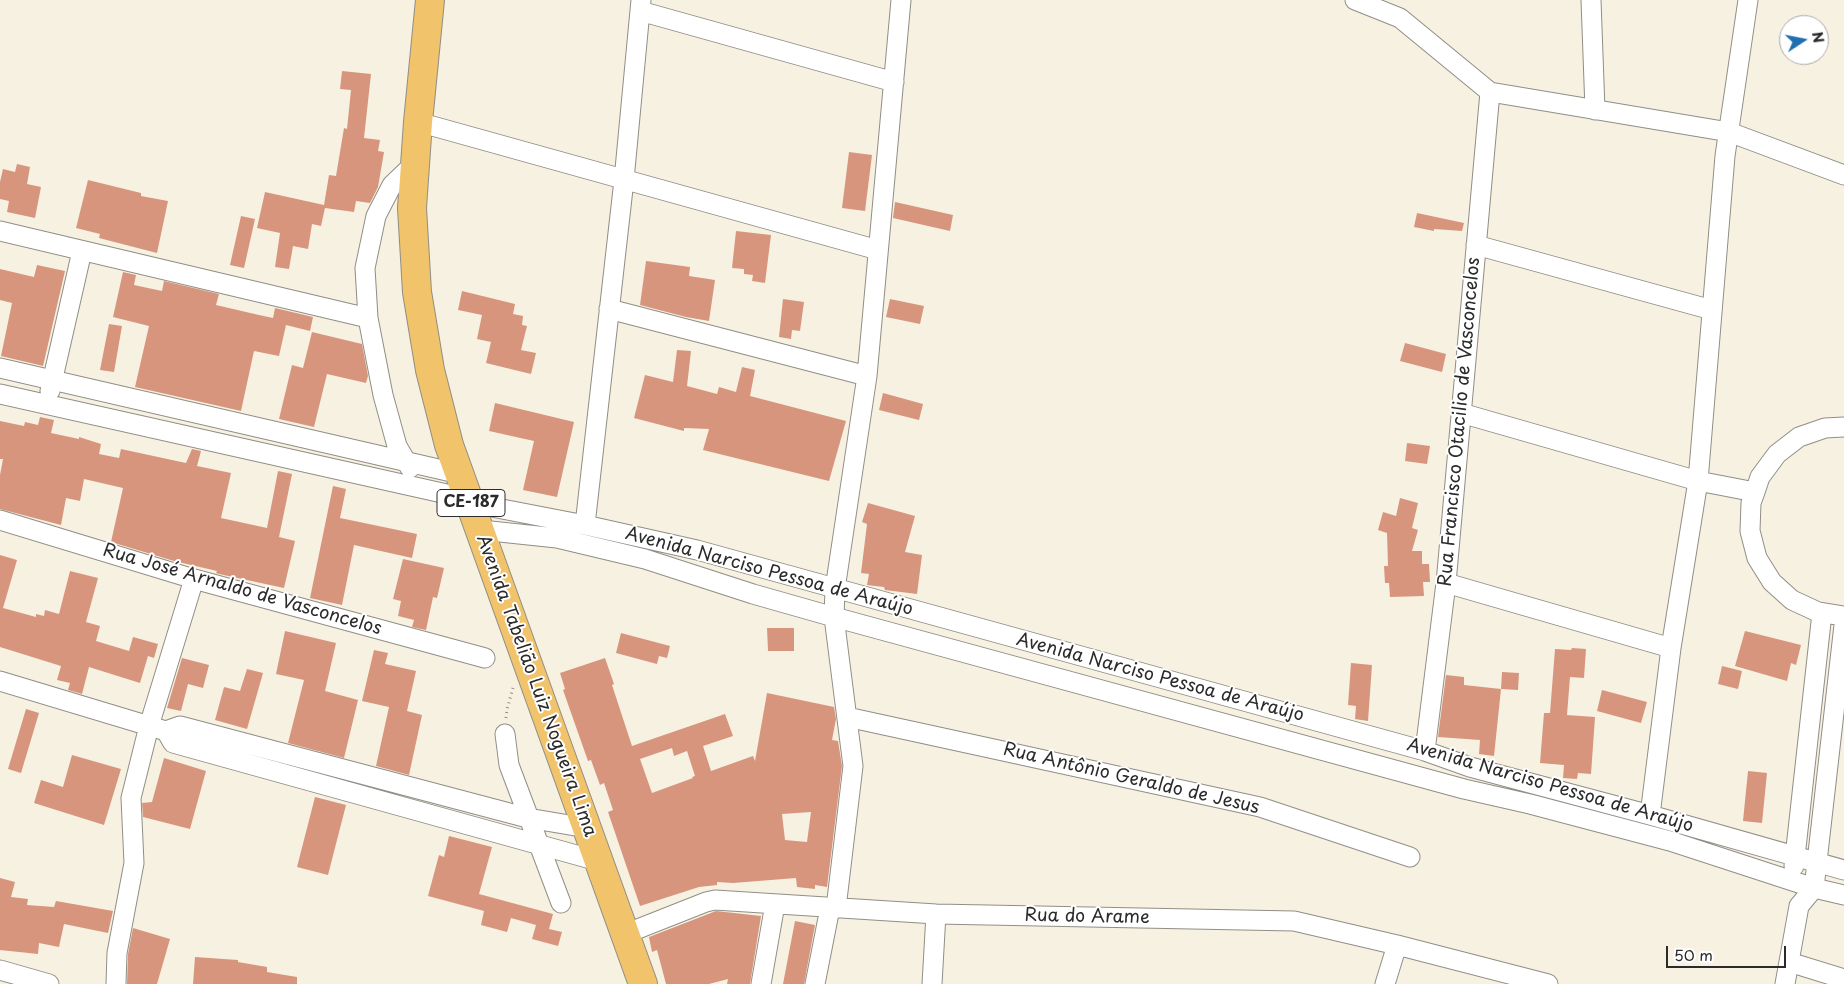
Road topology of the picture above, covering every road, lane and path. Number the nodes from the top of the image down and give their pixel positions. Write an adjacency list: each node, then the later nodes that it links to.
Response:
1 (430, 0): 10 (highway, Avenida Tabelião Luiz Nogueira Lima / CE-187)
2 (901, 0): 7 (street)
3 (1355, 0): 8 (street)
4 (1591, 0): 9 (street)
5 (1748, 0): 11 (street)
6 (641, 6): 7 (street); 14 (street)
7 (894, 82): 17 (street)
8 (1490, 92): 9 (street); 16 (street, Rua Francisco Otacilio de Vasconcelos)
9 (1595, 110): 11 (street)
10 (418, 122): 12 (highway, Avenida Tabelião Luiz Nogueira Lima / CE-187); 14 (street)
11 (1728, 132): 13 (street); 20 (street)
12 (415, 163): 21 (street); 32 (highway, Avenida Tabelião Luiz Nogueira Lima / CE-187)
13 (1844, 175)
14 (624, 180): 17 (street); 19 (street)
15 (0, 232): 18 (street)
16 (1476, 245): 20 (street); 27 (street, Rua Francisco Otacilio de Vasconcelos)
17 (878, 250): 23 (street)
18 (82, 251): 21 (street); 24 (street)
19 (609, 309): 23 (street); 35 (street)
20 (1712, 310): 30 (street)
21 (368, 318): 29 (street)
22 (0, 368): 24 (street)
23 (867, 376): 39 (street)
24 (52, 380): 26 (street); 29 (street)
25 (0, 394): 26 (street)
26 (48, 404): 31 (street)
27 (1461, 413): 30 (street); 38 (street, Rua Francisco Otacilio de Vasconcelos)
28 (1844, 427): 33 (street)
29 (406, 462): 31 (street); 32 (street)
30 (1698, 481): 33 (street); 44 (street)
31 (423, 489): 32 (street)
32 (467, 492): 35 (street, Avenida Narciso Pessoa de Araújo); 36 (highway, Avenida Tabelião Luiz Nogueira Lima / CE-187)
33 (1755, 492): 40 (street)
34 (0, 520): 37 (street, Rua José Arnaldo de Vasconcelos)
35 (585, 525): 39 (street, Avenida Narciso Pessoa de Araújo)
36 (481, 530): 42 (street, Avenida Narciso Pessoa de Araújo); 46 (highway, Avenida Tabelião Luiz Nogueira Lima / CE-187)
37 (194, 579): 45 (street, Rua José Arnaldo de Vasconcelos); 49 (street)
38 (1446, 583): 44 (street); 51 (street, Rua Francisco Otacilio de Vasconcelos)
39 (835, 589): 42 (street); 51 (street, Avenida Narciso Pessoa de Araújo)
40 (1822, 613): 41 (street); 56 (street)
41 (1844, 616)
42 (834, 617): 48 (street); 61 (street, Avenida Narciso Pessoa de Araújo)
43 (1844, 625): 59 (street)
44 (1671, 648): 52 (street)
45 (485, 658)
46 (526, 658): 50 (path); 54 (highway, Avenida Tabelião Luiz Nogueira Lima / CE-187)
47 (0, 681): 49 (street)
48 (847, 717): 57 (street, Rua Antônio Geraldo de Jesus); 67 (street)
49 (157, 729): 53 (street); 55 (street); 75 (street)
50 (505, 734): 53 (street)
51 (1426, 751): 52 (street, Avenida Narciso Pessoa de Araújo)
52 (1650, 815): 56 (street, Avenida Narciso Pessoa de Araújo)
53 (528, 818): 54 (street); 55 (street)
54 (587, 828): 58 (highway, Avenida Tabelião Luiz Nogueira Lima / CE-187)
55 (539, 844): 58 (street); 64 (street)
56 (1796, 856): 59 (street, Avenida Narciso Pessoa de Araújo); 61 (street)
57 (1410, 857)
58 (598, 861): 69 (highway, Avenida Tabelião Luiz Nogueira Lima / CE-187)
59 (1818, 862): 60 (street, Avenida Narciso Pessoa de Araújo); 62 (street)
60 (1844, 870)
61 (1791, 880): 62 (street, Avenida Narciso Pessoa de Araújo); 66 (street)
62 (1814, 888): 63 (street, Avenida Narciso Pessoa de Araújo); 66 (street)
63 (1844, 895)
64 (561, 903)
65 (776, 904): 67 (street, Rua do Arame); 69 (street, Rua do Arame); 77 (street)
66 (1800, 906): 71 (street)
67 (833, 908): 68 (street, Rua do Arame); 78 (street)
68 (936, 914): 70 (street, Rua do Arame); 79 (street)
69 (625, 934): 76 (highway, Avenida Tabelião Luiz Nogueira Lima / CE-187)
70 (1397, 945): 80 (street); 81 (street, Rua do Arame)
71 (1789, 962): 73 (street); 82 (street)
72 (0, 970): 74 (street)
73 (1844, 978)
74 (49, 984)
75 (116, 984)
76 (643, 984)
77 (761, 984)
78 (814, 984)
79 (932, 984)
80 (1384, 984)
81 (1548, 984)
82 (1785, 984)

